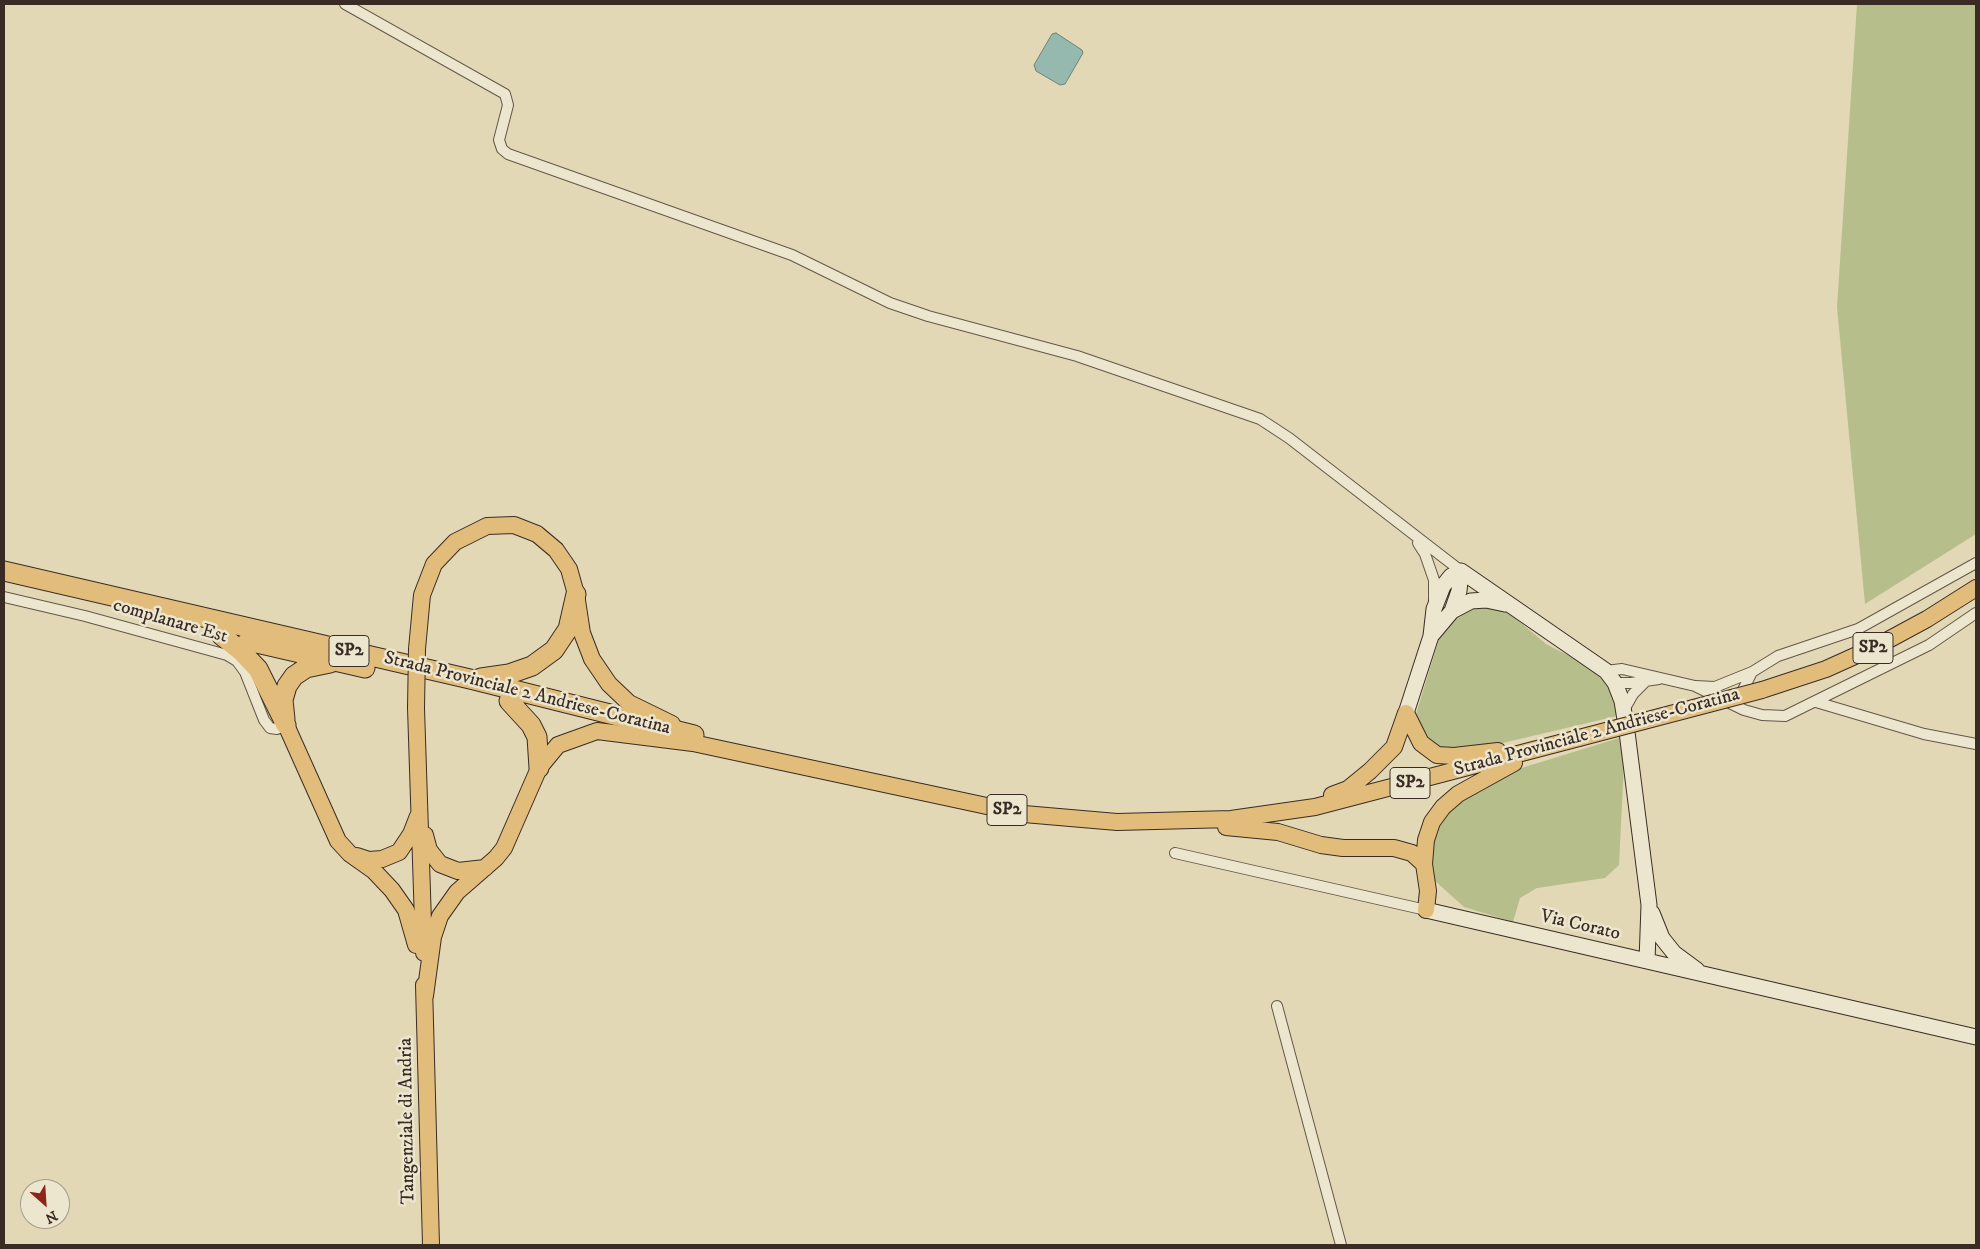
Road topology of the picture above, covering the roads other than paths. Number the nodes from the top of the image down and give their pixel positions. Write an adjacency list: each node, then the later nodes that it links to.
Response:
1 (345, 4): 2 (street)
2 (1413, 536): 5 (street); 11 (street)
3 (1976, 563): 17 (street)
4 (4, 571): 20 (highway, Strada Provinciale 2 Andriese-Coratina / SP2)
5 (1460, 571): 10 (main road); 11 (main road); 12 (main road)
6 (4, 584): 14 (highway, Strada Provinciale 2 Andriese-Coratina / SP2)
7 (1976, 588): 30 (main road, Strada Provinciale 2 Andriese-Coratina / SP2, bridge)
8 (576, 594): 20 (highway); 29 (main road); 34 (main road, bridge)
9 (4, 597): 28 (street, complanare Est)
10 (1514, 606): 12 (main road); 18 (main road)
11 (1434, 609): 15 (main road)
12 (1452, 610): 15 (main road)
13 (1976, 613): 24 (street)
14 (221, 635): 16 (highway, Strada Provinciale 2 Andriese-Coratina / SP2); 28 (highway)
15 (1431, 636): 27 (main road)
16 (335, 661): 23 (highway, Strada Provinciale 2 Andriese-Coratina / SP2); 28 (highway)
17 (1752, 672): 22 (street); 26 (street)
18 (1610, 677): 19 (street); 21 (street); 25 (main road)
19 (1662, 678): 21 (street); 22 (street)
20 (470, 679): 29 (highway, Strada Provinciale 2 Andriese-Coratina / SP2)
21 (1645, 682): 25 (street)
22 (1695, 686): 26 (street)
23 (509, 701): 29 (highway, Strada Provinciale 2 Andriese-Coratina / SP2); 33 (highway)
24 (1816, 702): 26 (street); 31 (street)
25 (1624, 710): 41 (main road)
26 (1744, 710)
27 (1406, 713): 32 (main road); 35 (main road)
28 (286, 725): 38 (main road)
29 (694, 739): 33 (main road); 36 (main road, Strada Provinciale 2 Andriese-Coratina / SP2)
30 (1560, 743): 32 (main road, Strada Provinciale 2 Andriese-Coratina / SP2); 39 (main road)
31 (1976, 744)
32 (1531, 751): 35 (main road, Strada Provinciale 2 Andriese-Coratina / SP2)
33 (539, 768): 40 (main road)
34 (420, 810): 38 (main road); 40 (main road); 46 (main road)
35 (1287, 811): 36 (main road, Strada Provinciale 2 Andriese-Coratina / SP2)
36 (1174, 822): 39 (main road)
37 (1175, 853): 42 (street, Via Corato)
38 (350, 854): 46 (main road)
39 (1424, 864): 42 (main road)
40 (485, 868): 46 (main road)
41 (1649, 905): 43 (main road); 44 (main road)
42 (1426, 910): 44 (main road, Via Corato)
43 (1662, 938): 44 (main road); 45 (main road)
44 (1647, 961): 45 (main road, Via Corato)
45 (1702, 974): 48 (main road, Via Corato)
46 (425, 996): 49 (main road, Tangenziale di Andria)
47 (1277, 1006): 50 (street)
48 (1976, 1037)
49 (431, 1245)
50 (1341, 1245)

